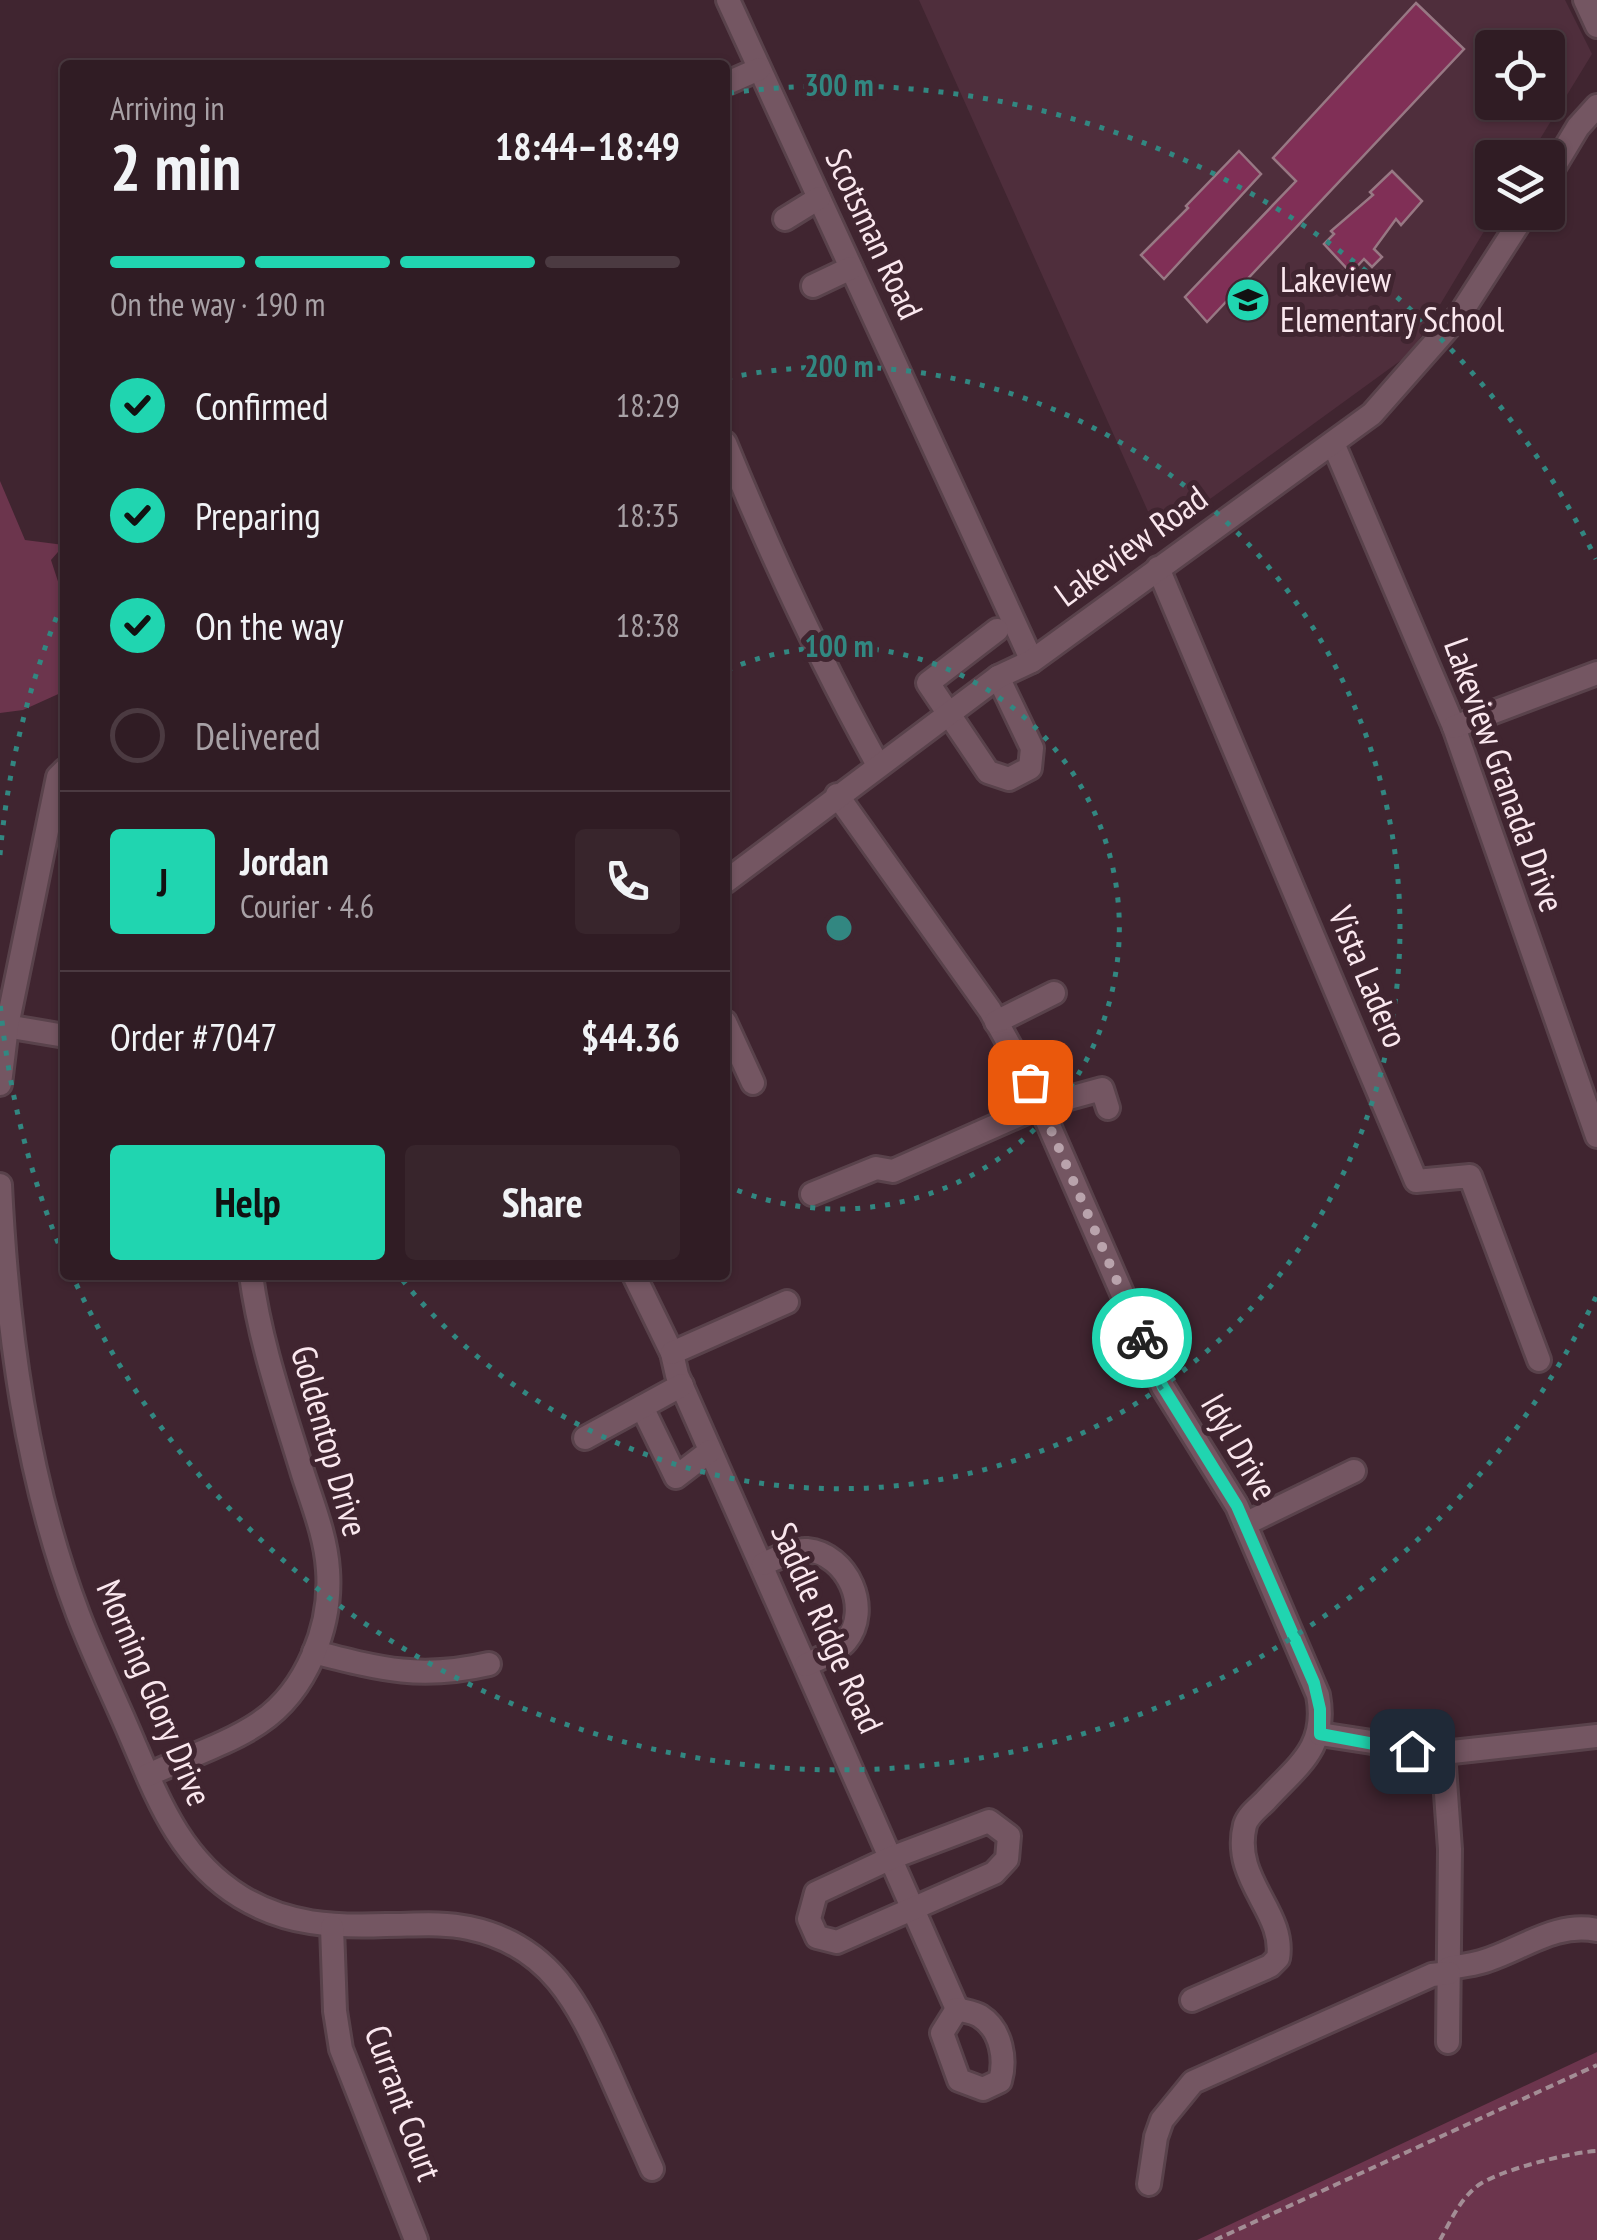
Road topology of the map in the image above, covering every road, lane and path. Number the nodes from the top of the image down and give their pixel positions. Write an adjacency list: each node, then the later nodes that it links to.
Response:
1 (728, 0): 4 (street, Scotsman Road)
2 (1585, 0): 3 (street)
3 (1597, 25)
4 (760, 68): 5 (street); 8 (street, Scotsman Road)
5 (730, 82)
6 (1597, 106): 7 (street)
7 (1565, 149)
8 (819, 198): 9 (street); 11 (street, Scotsman Road)
9 (785, 219)
10 (1514, 230): 13 (street, Lakeview Road)
11 (850, 268): 12 (street); 18 (street, Scotsman Road)
12 (812, 286)
13 (1334, 443): 15 (street, Lakeview Road); 22 (street, Lakeview Granada Drive)
14 (730, 455): 23 (street)
15 (1158, 568): 18 (street, Lakeview Road); 44 (street, Vista Ladero)
16 (997, 630): 17 (street)
17 (966, 654): 20 (street); 21 (street)
18 (1032, 661): 20 (street, Lakeview Road)
19 (1597, 673): 22 (street)
20 (994, 680): 21 (street, Lakeview Road); 21 (street)
21 (948, 713): 23 (street, Lakeview Road)
22 (1454, 726): 36 (street, Lakeview Granada Drive)
23 (878, 765): 25 (street, Lakeview Road)
24 (60, 776): 29 (street)
25 (837, 795): 26 (street, Lakeview Road); 28 (street, Idyl Drive)
26 (730, 878)
27 (1054, 993): 28 (street)
28 (996, 1022): 34 (street, Idyl Drive)
29 (3, 1026): 31 (street); 33 (street)
30 (730, 1033): 32 (street)
31 (60, 1035)
32 (753, 1083)
33 (0, 1084)
34 (1040, 1106): 35 (street); 38 (street); 50 (street, Idyl Drive)
35 (1108, 1108)
36 (1597, 1136)
37 (0, 1185): 39 (street, Morning Glory Drive)
38 (812, 1194)
39 (2, 1263): 58 (street, Morning Glory Drive)
40 (252, 1280): 52 (street, Goldentop Drive)
41 (636, 1280): 43 (street, Saddle Ridge Road)
42 (787, 1302): 43 (street)
43 (672, 1353): 45 (street, Saddle Ridge Road)
44 (1539, 1360)
45 (682, 1386): 46 (street); 48 (street, Saddle Ridge Road)
46 (642, 1407): 47 (street); 48 (street)
47 (585, 1438)
48 (710, 1451): 51 (street, Saddle Ridge Road)
49 (1354, 1471): 50 (street)
50 (1245, 1524): 55 (street, Idyl Drive)
51 (763, 1564): 54 (street, Saddle Ridge Road); 54 (street)
52 (314, 1652): 53 (street); 58 (street, Goldentop Drive)
53 (488, 1664)
54 (806, 1665): 59 (street, Saddle Ridge Road)
55 (1320, 1734): 57 (street); 64 (street)
56 (1597, 1736): 57 (street)
57 (1442, 1753): 63 (street)
58 (148, 1775): 61 (street, Morning Glory Drive)
59 (891, 1858): 60 (street, Saddle Ridge Road); 60 (street); 60 (street)
60 (914, 1909): 65 (street, Saddle Ridge Road)
61 (332, 1927): 69 (street, Morning Glory Drive); 71 (street, Currant Court)
62 (1597, 1930): 63 (street)
63 (1449, 1970): 66 (street); 70 (street)
64 (1192, 2000)
65 (957, 2009)
66 (1448, 2042)
67 (1597, 2065): 72 (path)
68 (1597, 2151): 73 (path)
69 (652, 2169)
70 (1149, 2184)
71 (416, 2240)
72 (1215, 2240)
73 (1440, 2240)

